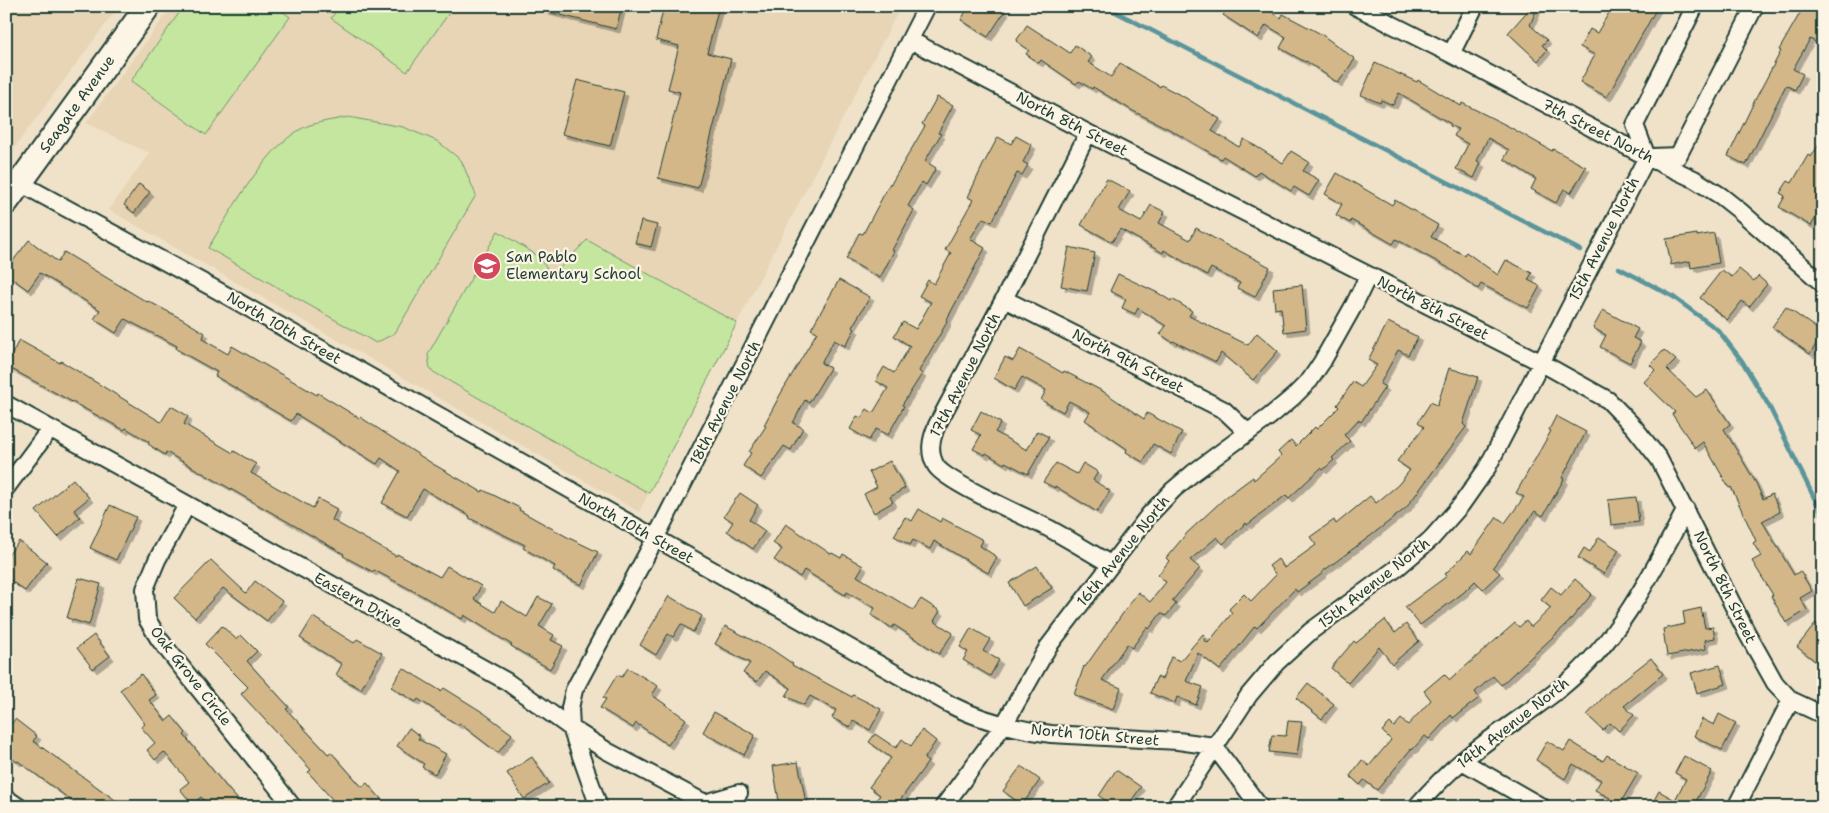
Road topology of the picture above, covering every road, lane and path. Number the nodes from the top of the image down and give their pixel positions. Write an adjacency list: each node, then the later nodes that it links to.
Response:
1 (148, 6): 11 (street, Seagate Avenue)
2 (927, 6): 7 (street, 18th Avenue North)
3 (1355, 6): 8 (street, 7th Street North)
4 (1475, 6): 8 (street)
5 (1695, 6): 10 (street)
6 (1754, 6): 10 (street)
7 (910, 40): 9 (street, North 8th Street); 22 (street, 18th Avenue North)
8 (1451, 54): 10 (street, 7th Street North)
9 (1088, 133): 12 (street, North 8th Street); 14 (street, 17th Avenue North)
10 (1647, 157): 13 (street, 7th Street North); 15 (street, 15th Avenue North)
11 (13, 192): 22 (street, North 10th Street)
12 (1368, 276): 15 (street, North 8th Street); 18 (street, 16th Avenue North)
13 (1823, 284)
14 (1004, 298): 18 (street, North 9th Street); 23 (street, 17th Avenue North)
15 (1540, 362): 21 (street, North 8th Street); 28 (street, 15th Avenue North)
16 (6, 404): 17 (street, Eastern Drive)
17 (50, 429): 19 (street); 20 (street, Eastern Drive)
18 (1246, 432): 23 (street, 16th Avenue North)
19 (6, 488)
20 (187, 505): 27 (street, Eastern Drive); 34 (street, Oak Grove Circle)
21 (1686, 509): 24 (street, North 8th Street); 29 (street, 14th Avenue North)
22 (656, 539): 26 (street, North 10th Street); 27 (street, 18th Avenue North)
23 (1110, 564): 26 (street, 16th Avenue North)
24 (1791, 700): 25 (street, North 8th Street); 41 (street)
25 (1823, 715)
26 (1005, 724): 28 (street, North 10th Street); 36 (street, 16th Avenue North)
27 (571, 728): 32 (street, Eastern Drive); 35 (street, 18th Avenue North)
28 (1214, 746): 37 (street, 15th Avenue North); 38 (street)
29 (1462, 761): 39 (street, 14th Avenue North); 40 (street)
30 (739, 793): 32 (street)
31 (6, 798): 33 (street)
32 (704, 805)
33 (19, 807)
34 (293, 807)
35 (599, 807)
36 (943, 807)
37 (1175, 807)
38 (1260, 807)
39 (1416, 807)
40 (1542, 807)
41 (1736, 807)

